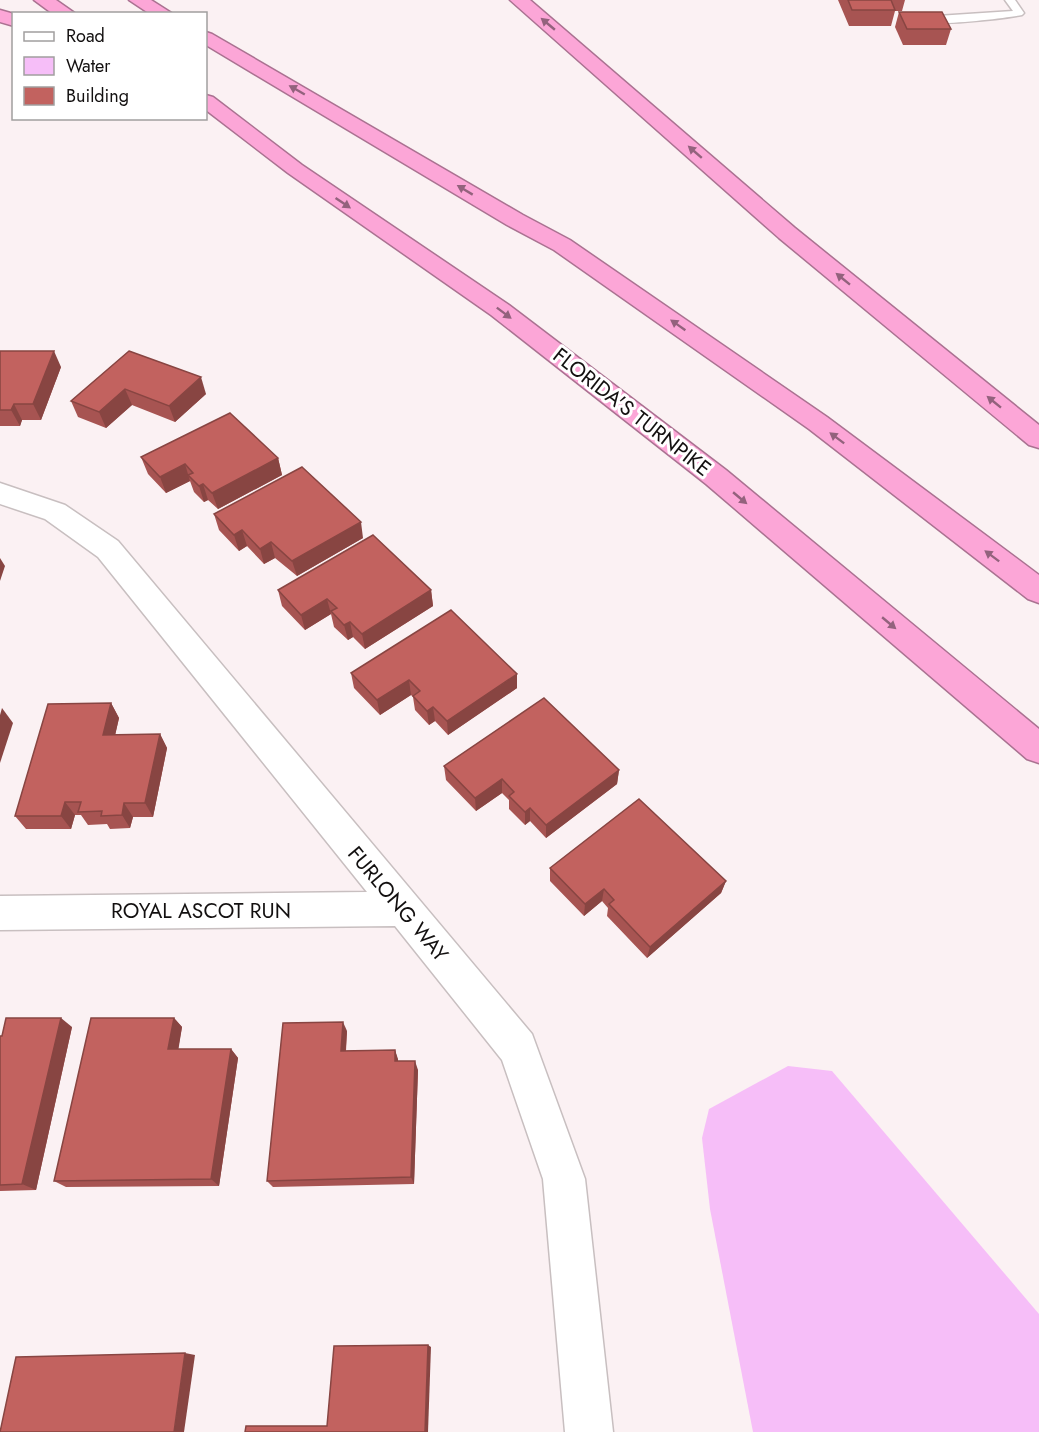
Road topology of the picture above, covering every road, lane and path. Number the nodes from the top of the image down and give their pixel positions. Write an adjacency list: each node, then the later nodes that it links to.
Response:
1 (43, 0): 5 (highway)
2 (138, 0): 6 (highway)
3 (519, 0): 12 (highway, one-way to 3)
4 (1010, 0): 7 (lane)
5 (63, 12)
6 (160, 12)
7 (922, 20)
8 (207, 39): 14 (highway, one-way to 8)
9 (207, 102): 11 (highway, FLORIDA'S TURNPIKE)
10 (207, 120): 11 (highway)
11 (295, 170): 15 (highway, FLORIDA'S TURNPIKE, one-way to 15)
12 (1039, 439)
13 (0, 494): 16 (street, FURLONG WAY)
14 (1039, 591)
15 (1039, 749)
16 (402, 909): 17 (street, ROYAL ASCOT RUN); 18 (street, FURLONG WAY)
17 (0, 913)
18 (589, 1432)

